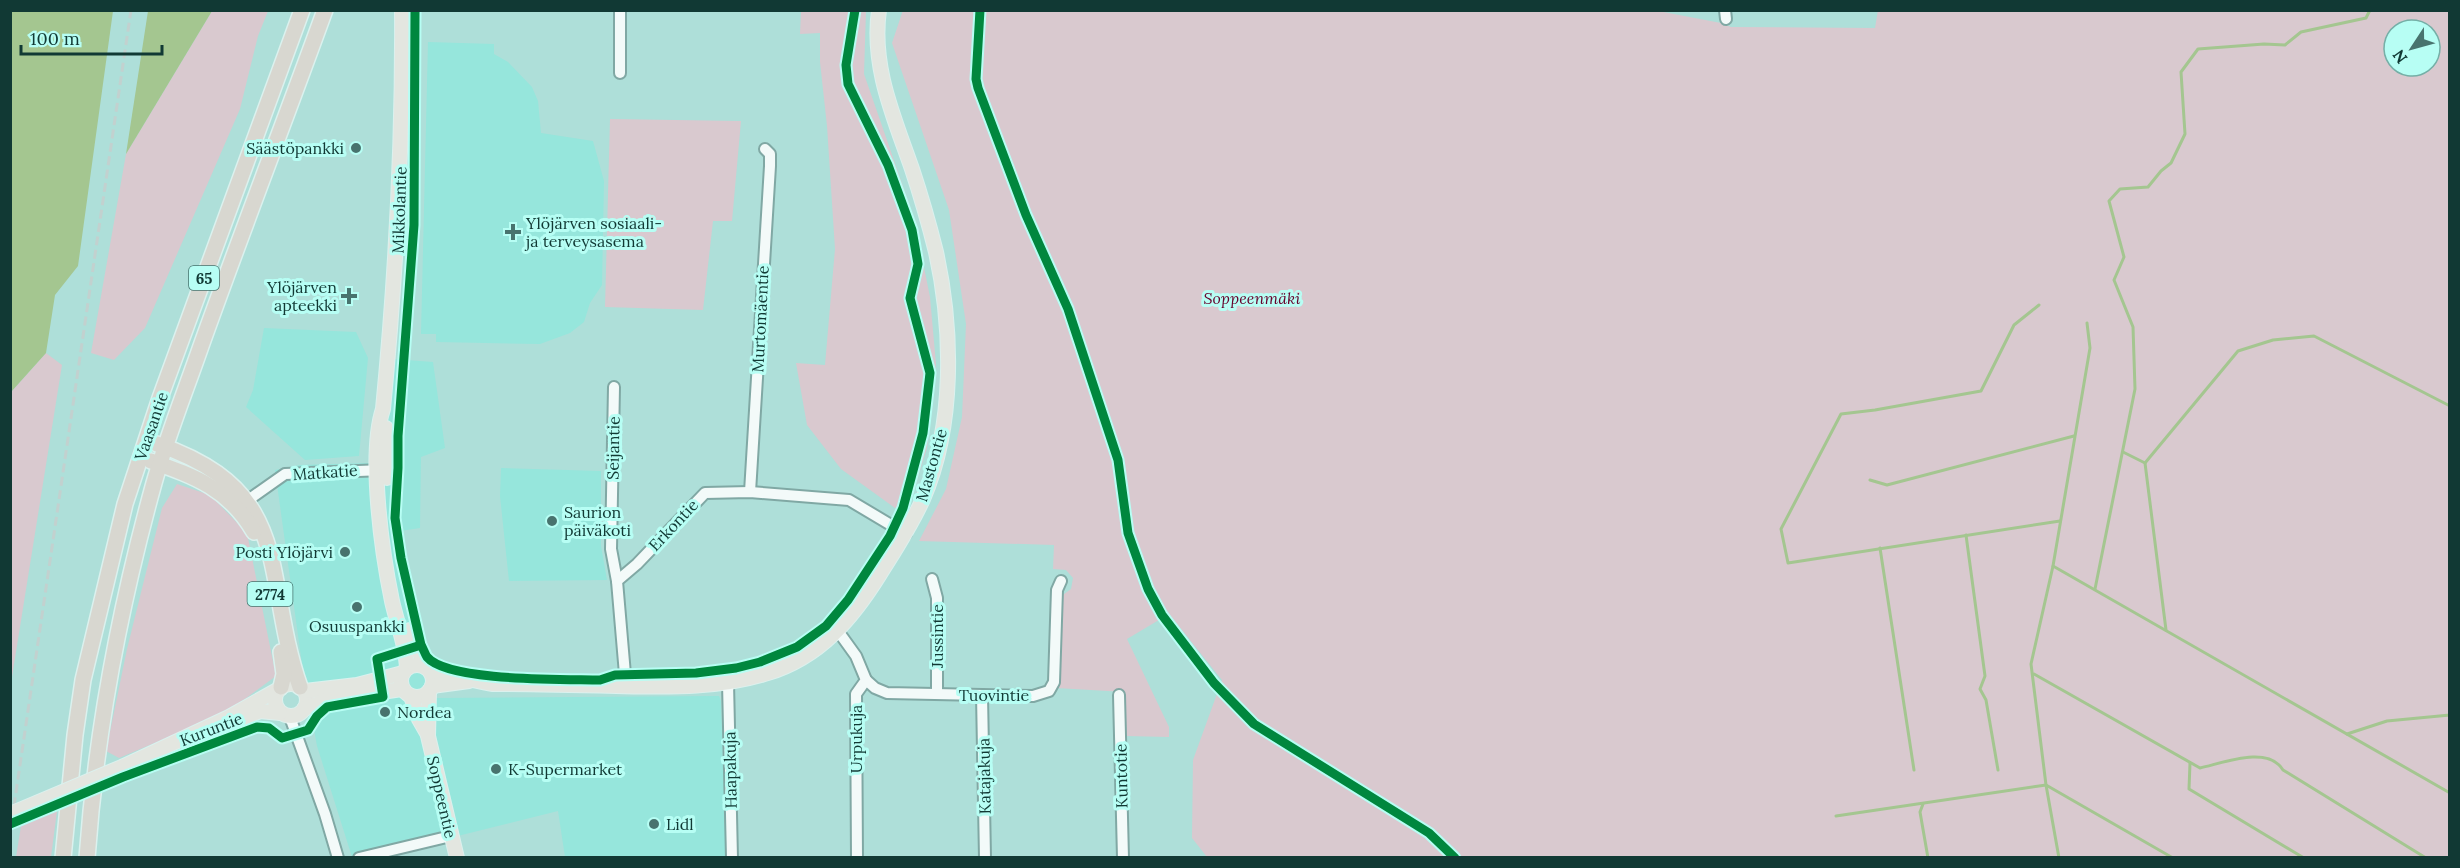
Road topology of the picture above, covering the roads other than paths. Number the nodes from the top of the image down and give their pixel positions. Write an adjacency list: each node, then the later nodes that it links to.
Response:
1 (302, 10): 9 (highway, Vaasantie / 65)
2 (325, 10): 10 (highway, Vaasantie / 65)
3 (402, 10): 13 (main road, Mikkolantie)
4 (620, 10): 6 (street)
5 (879, 10): 16 (main road, Mastontie)
6 (620, 74)
7 (765, 149): 14 (street, Murtomäentie)
8 (614, 387): 18 (street, Seijantie)
9 (146, 440): 10 (highway, 2774); 11 (highway, Vaasantie / 65)
10 (166, 447): 12 (highway, Vaasantie / 65); 15 (highway, 2774)
11 (140, 458): 12 (highway, 2774); 38 (highway, Vaasantie / 65)
12 (160, 465): 15 (highway, 2774); 39 (highway, Vaasantie / 65)
13 (382, 470): 15 (street, Matkatie); 21 (main road, Mikkolantie); 22 (main road, Mikkolantie)
14 (750, 492): 16 (street, Erkontie); 18 (street, Erkontie)
15 (242, 504): 26 (highway, 2774); 27 (highway, 2774)
16 (906, 534): 20 (main road, Mastontie)
17 (932, 579): 29 (street, Jussintie)
18 (617, 581): 25 (street)
19 (1061, 582): 31 (street, Tuovintie)
20 (838, 631): 23 (street, Urpukuja); 24 (main road, Mastontie)
21 (405, 671): 22 (main road); 27 (main road); 28 (main road)
22 (429, 680): 25 (main road, Mastontie); 28 (main road); 34 (main road, Soppeentie)
23 (866, 680): 29 (street, Tuovintie); 44 (street, Urpukuja)
24 (728, 683): 25 (main road, Mastontie); 43 (street, Haapakuja)
25 (626, 686)
26 (280, 688): 27 (main road); 33 (main road); 35 (main road, Kuruntie)
27 (302, 689): 32 (main road)
28 (406, 693): 32 (main road); 34 (main road, Soppeentie)
29 (937, 694): 31 (street, Tuovintie)
30 (1119, 694): 46 (street, Kuntotie)
31 (982, 695): 45 (street, Katajakuja)
32 (304, 709): 33 (main road)
33 (285, 715): 35 (main road, Kuruntie); 40 (street)
34 (428, 736): 37 (main road, Soppeentie)
35 (148, 756): 36 (main road, Kuruntie, bridge)
36 (10, 814)
37 (451, 836): 41 (street); 42 (main road, Soppeentie)
38 (63, 858)
39 (87, 858)
40 (338, 858)
41 (360, 858)
42 (457, 858)
43 (732, 858)
44 (857, 858)
45 (985, 858)
46 (1122, 858)

